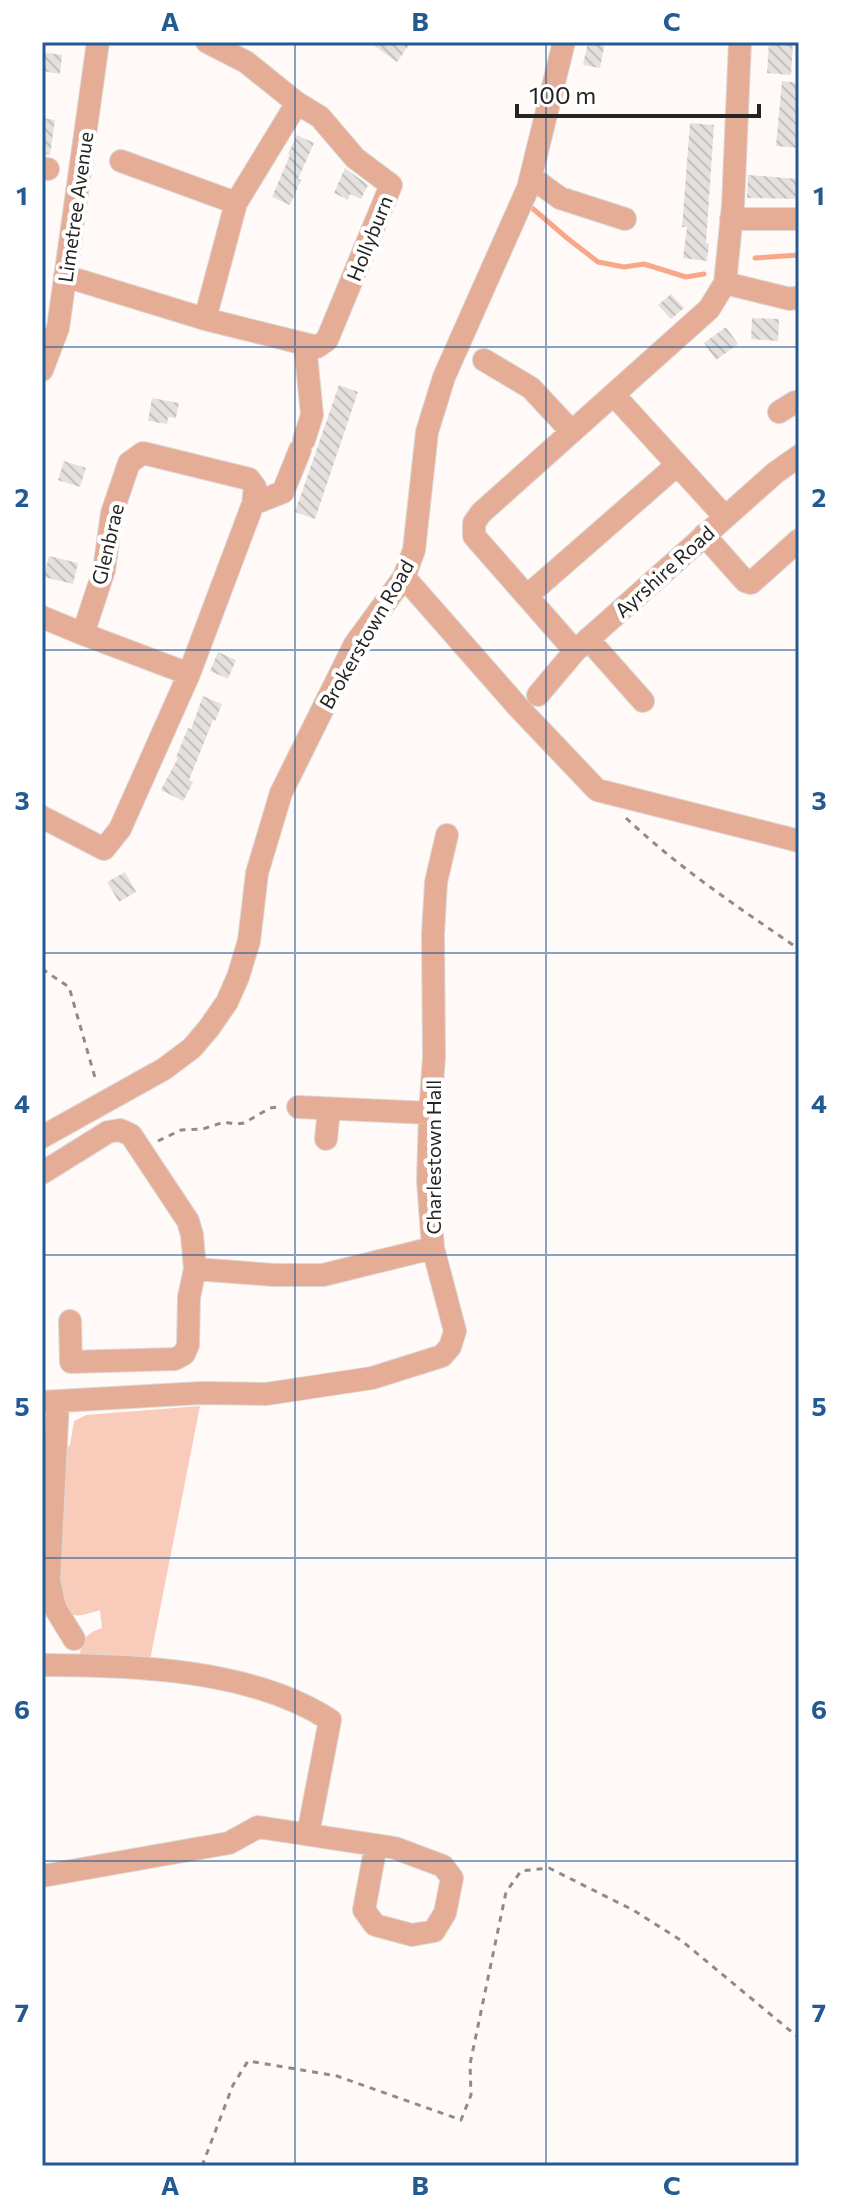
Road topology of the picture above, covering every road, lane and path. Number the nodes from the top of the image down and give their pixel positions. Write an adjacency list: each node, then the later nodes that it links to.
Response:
1 (98, 42): 12 (street, Limetree Avenue)
2 (207, 42): 5 (street, Hollyburn)
3 (564, 42): 7 (street, Brokerstown Road)
4 (740, 42): 10 (street)
5 (297, 103): 8 (street); 16 (street, Hollyburn)
6 (121, 161): 8 (street)
7 (531, 177): 9 (street); 27 (street, Brokerstown Road)
8 (236, 203): 15 (street)
9 (625, 219)
10 (731, 219): 11 (street); 13 (street)
11 (799, 219)
12 (65, 276): 15 (street); 18 (street, Limetree Avenue)
13 (725, 283): 14 (street); 19 (street)
14 (799, 297)
15 (205, 319): 16 (street)
16 (305, 344): 23 (street)
17 (484, 360): 20 (street)
18 (42, 370)
19 (614, 395): 20 (street); 22 (street)
20 (572, 432): 28 (street)
21 (799, 456): 24 (street, Ayrshire Road)
22 (677, 465): 24 (street); 28 (street)
23 (253, 504): 30 (street, Glenbrae); 32 (street)
24 (725, 517): 25 (street, Ayrshire Road)
25 (704, 535): 26 (street); 31 (street, Ayrshire Road)
26 (799, 540)
27 (404, 577): 38 (street); 45 (street, Brokerstown Road)
28 (527, 596): 31 (street)
29 (42, 617): 30 (street)
30 (83, 634): 32 (street)
31 (582, 645): 33 (street, Ayrshire Road); 34 (street)
32 (189, 674): 36 (street)
33 (538, 695)
34 (643, 701)
35 (619, 811): 39 (path)
36 (42, 817)
37 (447, 835): 44 (street, Charlestown Hall)
38 (799, 841)
39 (799, 949)
40 (42, 969): 41 (path)
41 (96, 1081)
42 (298, 1107): 43 (street); 47 (path)
43 (329, 1109): 44 (street); 46 (street)
44 (430, 1113): 49 (street, Charlestown Hall)
45 (42, 1137)
46 (326, 1139)
47 (154, 1144)
48 (42, 1173): 50 (street)
49 (433, 1248): 50 (street); 52 (street, Charlestown Hall)
50 (195, 1269): 51 (street)
51 (70, 1321)
52 (50, 1402): 53 (street)
53 (46, 1552): 54 (street)
54 (74, 1639)
55 (42, 1665): 56 (street)
56 (308, 1834): 57 (street); 58 (street)
57 (376, 1845): 57 (street)
58 (42, 1876)
59 (799, 2038): 60 (path)
60 (202, 2166)

